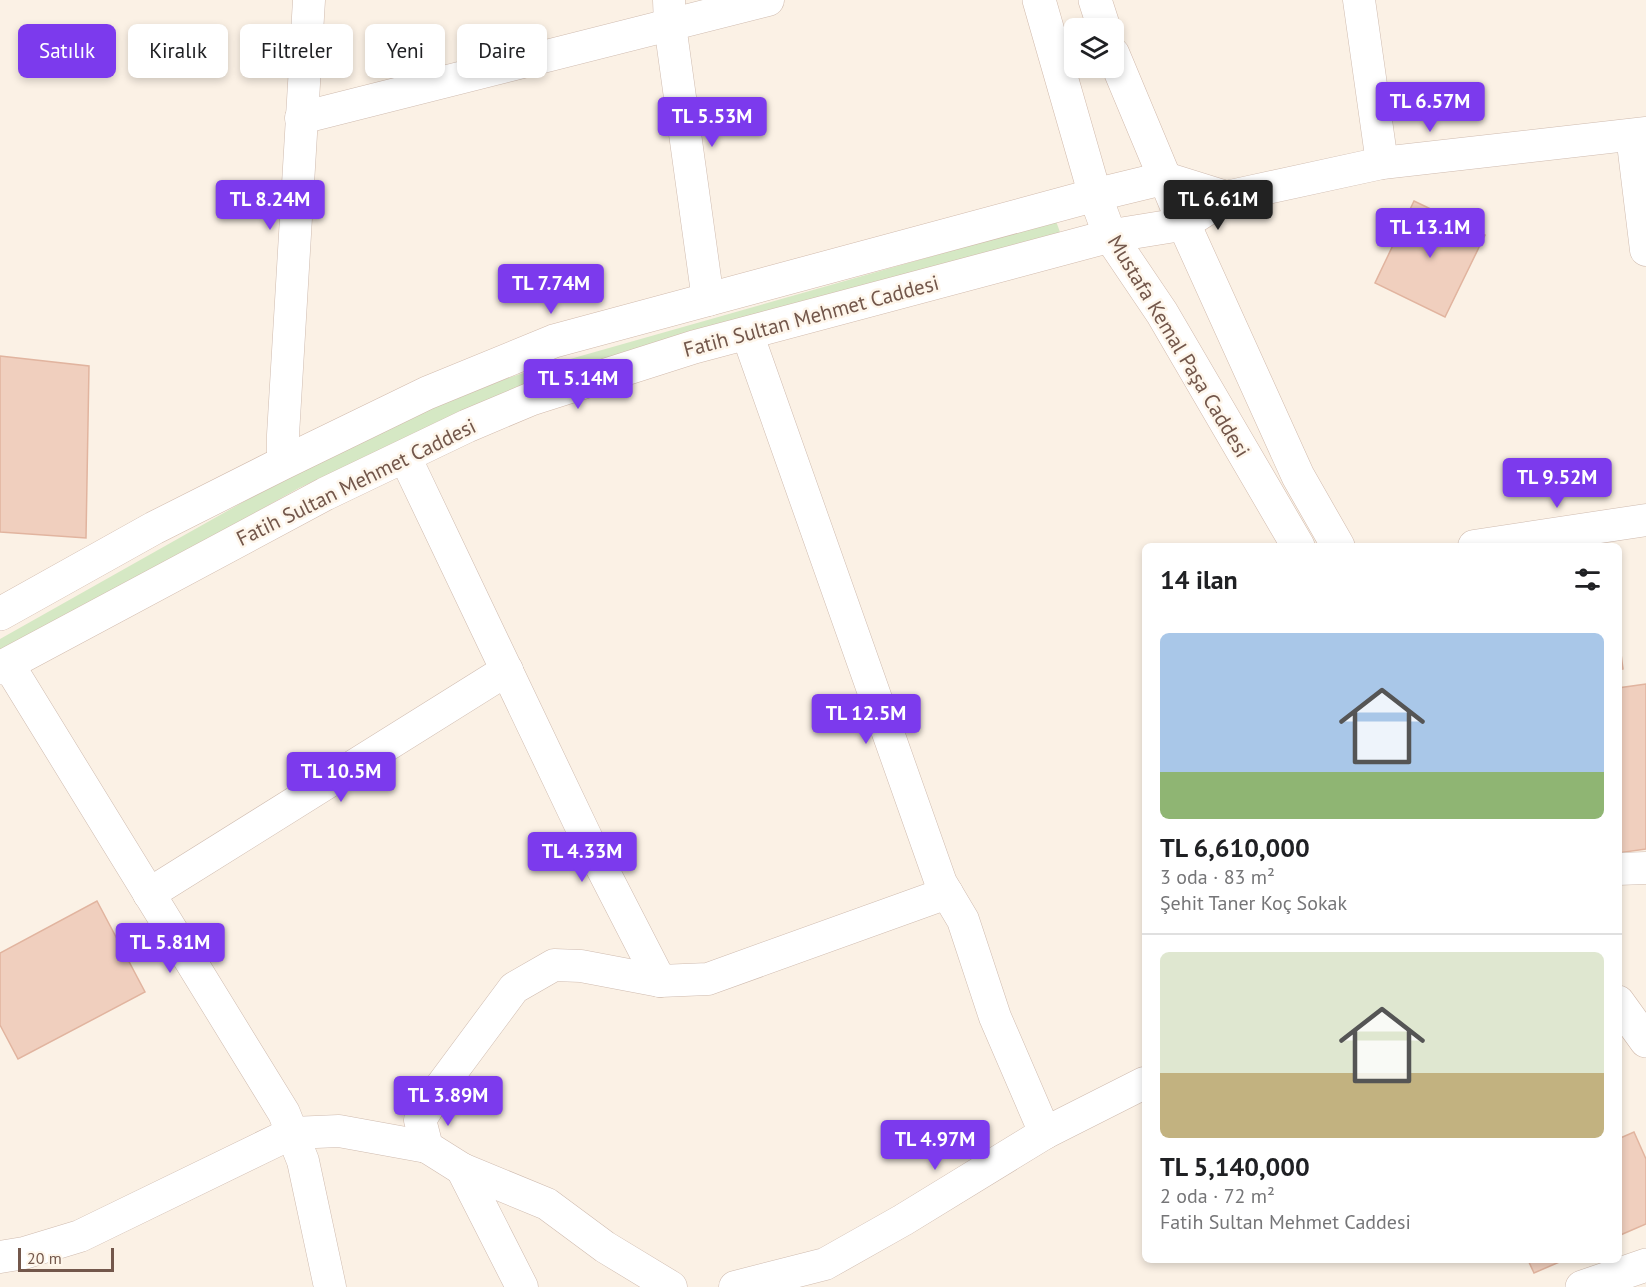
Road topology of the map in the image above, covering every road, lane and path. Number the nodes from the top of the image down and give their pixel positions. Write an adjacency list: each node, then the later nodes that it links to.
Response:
1 (309, 0): 9 (street)
2 (768, 0): 6 (street)
3 (1039, 0): 13 (main road, Mustafa Kemal Paşa Caddesi)
4 (1095, 0): 7 (main road)
5 (1359, 0): 11 (street)
6 (669, 13): 9 (street); 18 (street)
7 (1101, 18)
8 (1123, 78): 12 (main road, Mustafa Kemal Paşa Caddesi)
9 (301, 118): 21 (street)
10 (1639, 134): 11 (street); 17 (street)
11 (1382, 163): 14 (street)
12 (1165, 178): 13 (main road, Fatih Sultan Mehmet Caddesi); 14 (street); 15 (main road, Mustafa Kemal Paşa Caddesi)
13 (1095, 195): 16 (main road, Mustafa Kemal Paşa Caddesi); 18 (main road, Fatih Sultan Mehmet Caddesi)
14 (1226, 197): 15 (street)
15 (1184, 224): 16 (main road, Fatih Sultan Mehmet Caddesi); 24 (main road, Mustafa Kemal Paşa Caddesi)
16 (1110, 236): 19 (main road, Fatih Sultan Mehmet Caddesi); 23 (main road, Mustafa Kemal Paşa Caddesi)
17 (1646, 250)
18 (708, 300): 21 (main road, Fatih Sultan Mehmet Caddesi)
19 (747, 333): 20 (main road, Fatih Sultan Mehmet Caddesi); 31 (street)
20 (405, 457): 27 (main road, Fatih Sultan Mehmet Caddesi); 28 (street)
21 (283, 463): 26 (main road, Fatih Sultan Mehmet Caddesi)
22 (1646, 520): 25 (street)
23 (1296, 543)
24 (1336, 543)
25 (1494, 543)
26 (0, 614)
27 (4, 666): 32 (street)
28 (507, 670): 32 (street); 33 (street)
29 (1646, 868): 30 (street)
30 (1622, 869)
31 (947, 893): 33 (street); 38 (street)
32 (149, 894): 37 (street)
33 (660, 981): 39 (street)
34 (1622, 1008): 35 (main road)
35 (1646, 1041)
36 (1142, 1084): 38 (street)
37 (292, 1133): 39 (street); 41 (street); 43 (street)
38 (1045, 1133): 46 (street)
39 (427, 1147): 40 (street)
40 (462, 1169): 44 (street); 45 (street)
41 (0, 1257)
42 (1646, 1265): 47 (main road)
43 (330, 1287)
44 (522, 1287)
45 (671, 1287)
46 (739, 1287)
47 (1582, 1287)

